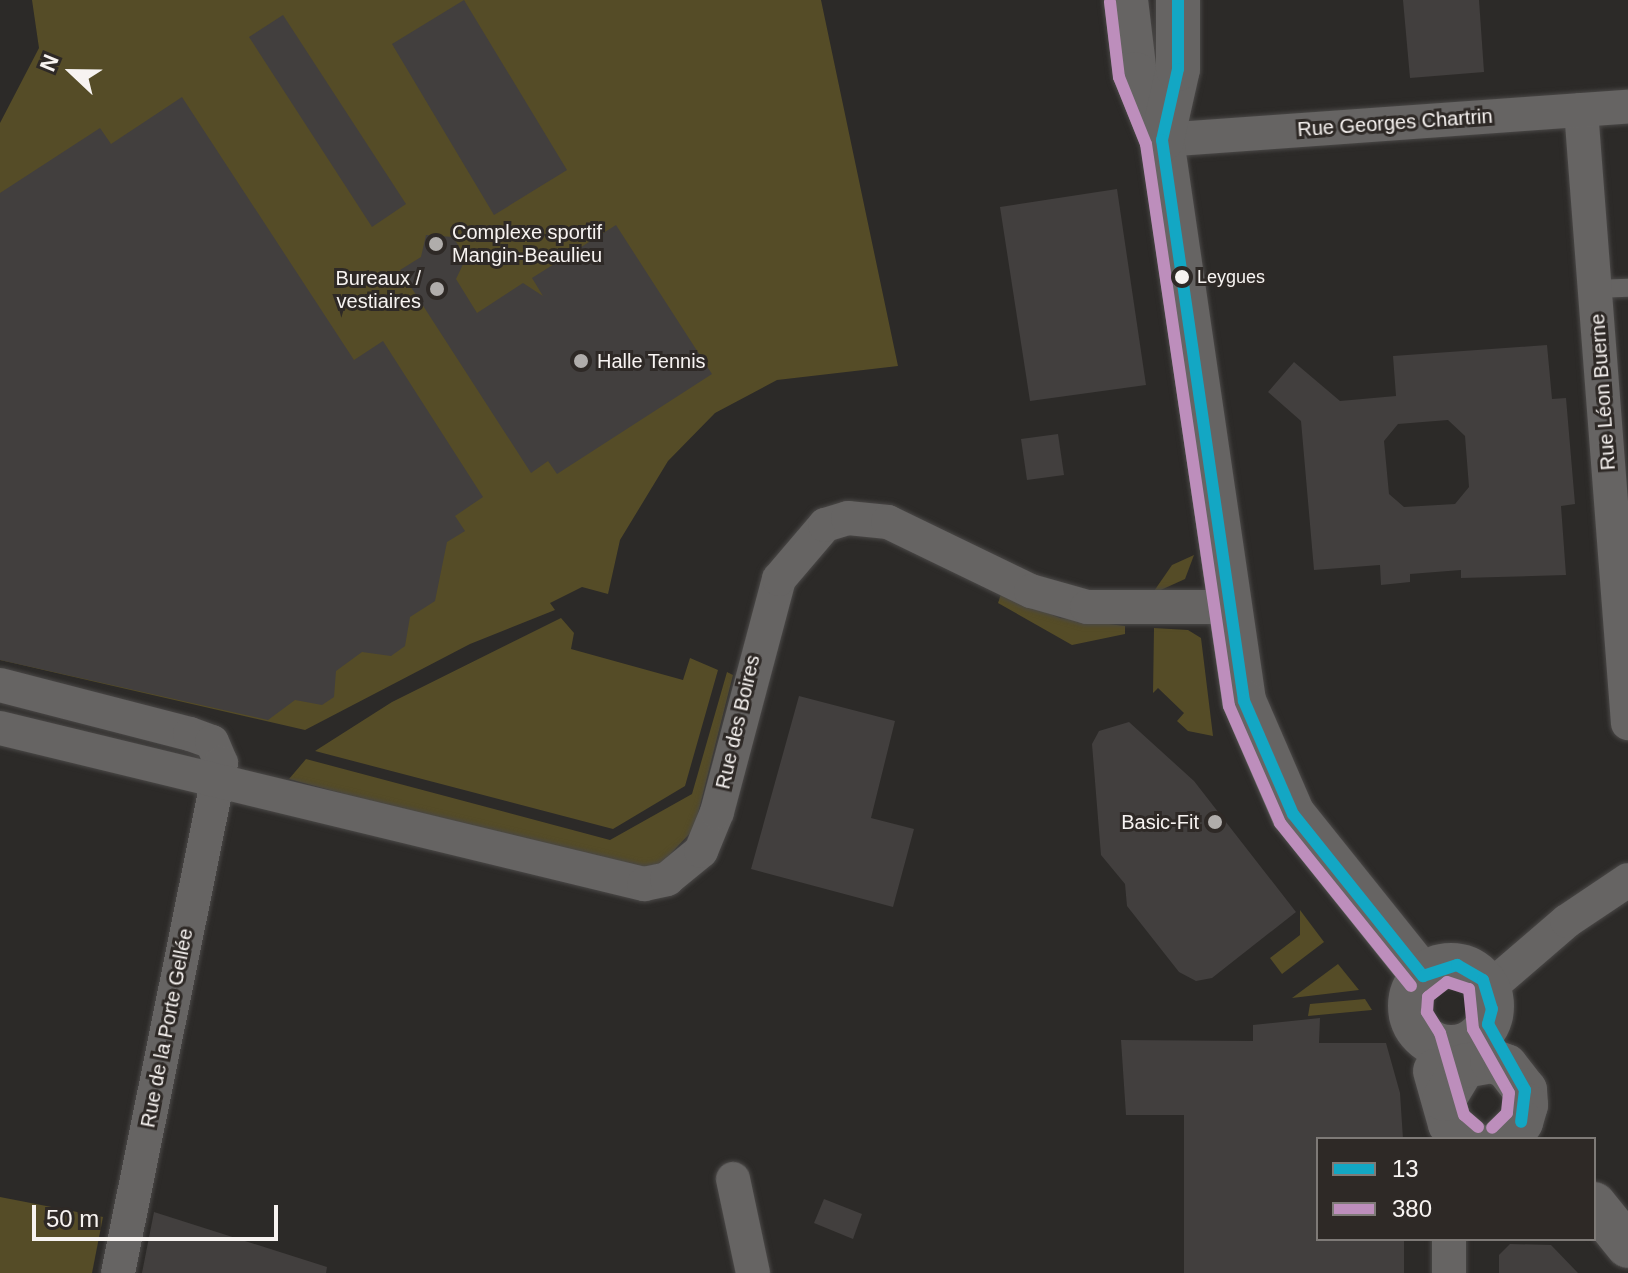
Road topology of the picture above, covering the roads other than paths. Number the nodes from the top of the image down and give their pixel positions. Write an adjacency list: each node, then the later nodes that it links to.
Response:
1 (1126, 0): 5 (street)
2 (1178, 0): 5 (street)
3 (1628, 107): 4 (street, Rue Georges Chartrin)
4 (1581, 110): 5 (street, Rue Georges Chartrin); 6 (street, Rue Léon Buerne)
5 (1162, 140): 7 (street)
6 (1611, 289): 8 (street, Rue Léon Buerne)
7 (1226, 607): 12 (street, Rue des Boires); 14 (street)
8 (1625, 647): 10 (street, Rue Léon Buerne)
9 (0, 685): 12 (street)
10 (1628, 723)
11 (0, 728): 12 (street, Rue des Boires)
12 (216, 784): 24 (street, Rue de la Porte Gellée)
13 (1628, 880): 15 (street)
14 (1423, 976): 15 (street); 16 (street)
15 (1488, 1006): 16 (street); 17 (street)
16 (1425, 1039): 18 (street)
17 (1506, 1066): 18 (street); 19 (street)
18 (1457, 1128)
19 (1521, 1133)
20 (733, 1179): 25 (street)
21 (1596, 1206): 23 (street)
22 (1449, 1241): 26 (street)
23 (1628, 1246)
24 (118, 1273)
25 (753, 1273)
26 (1449, 1273)

